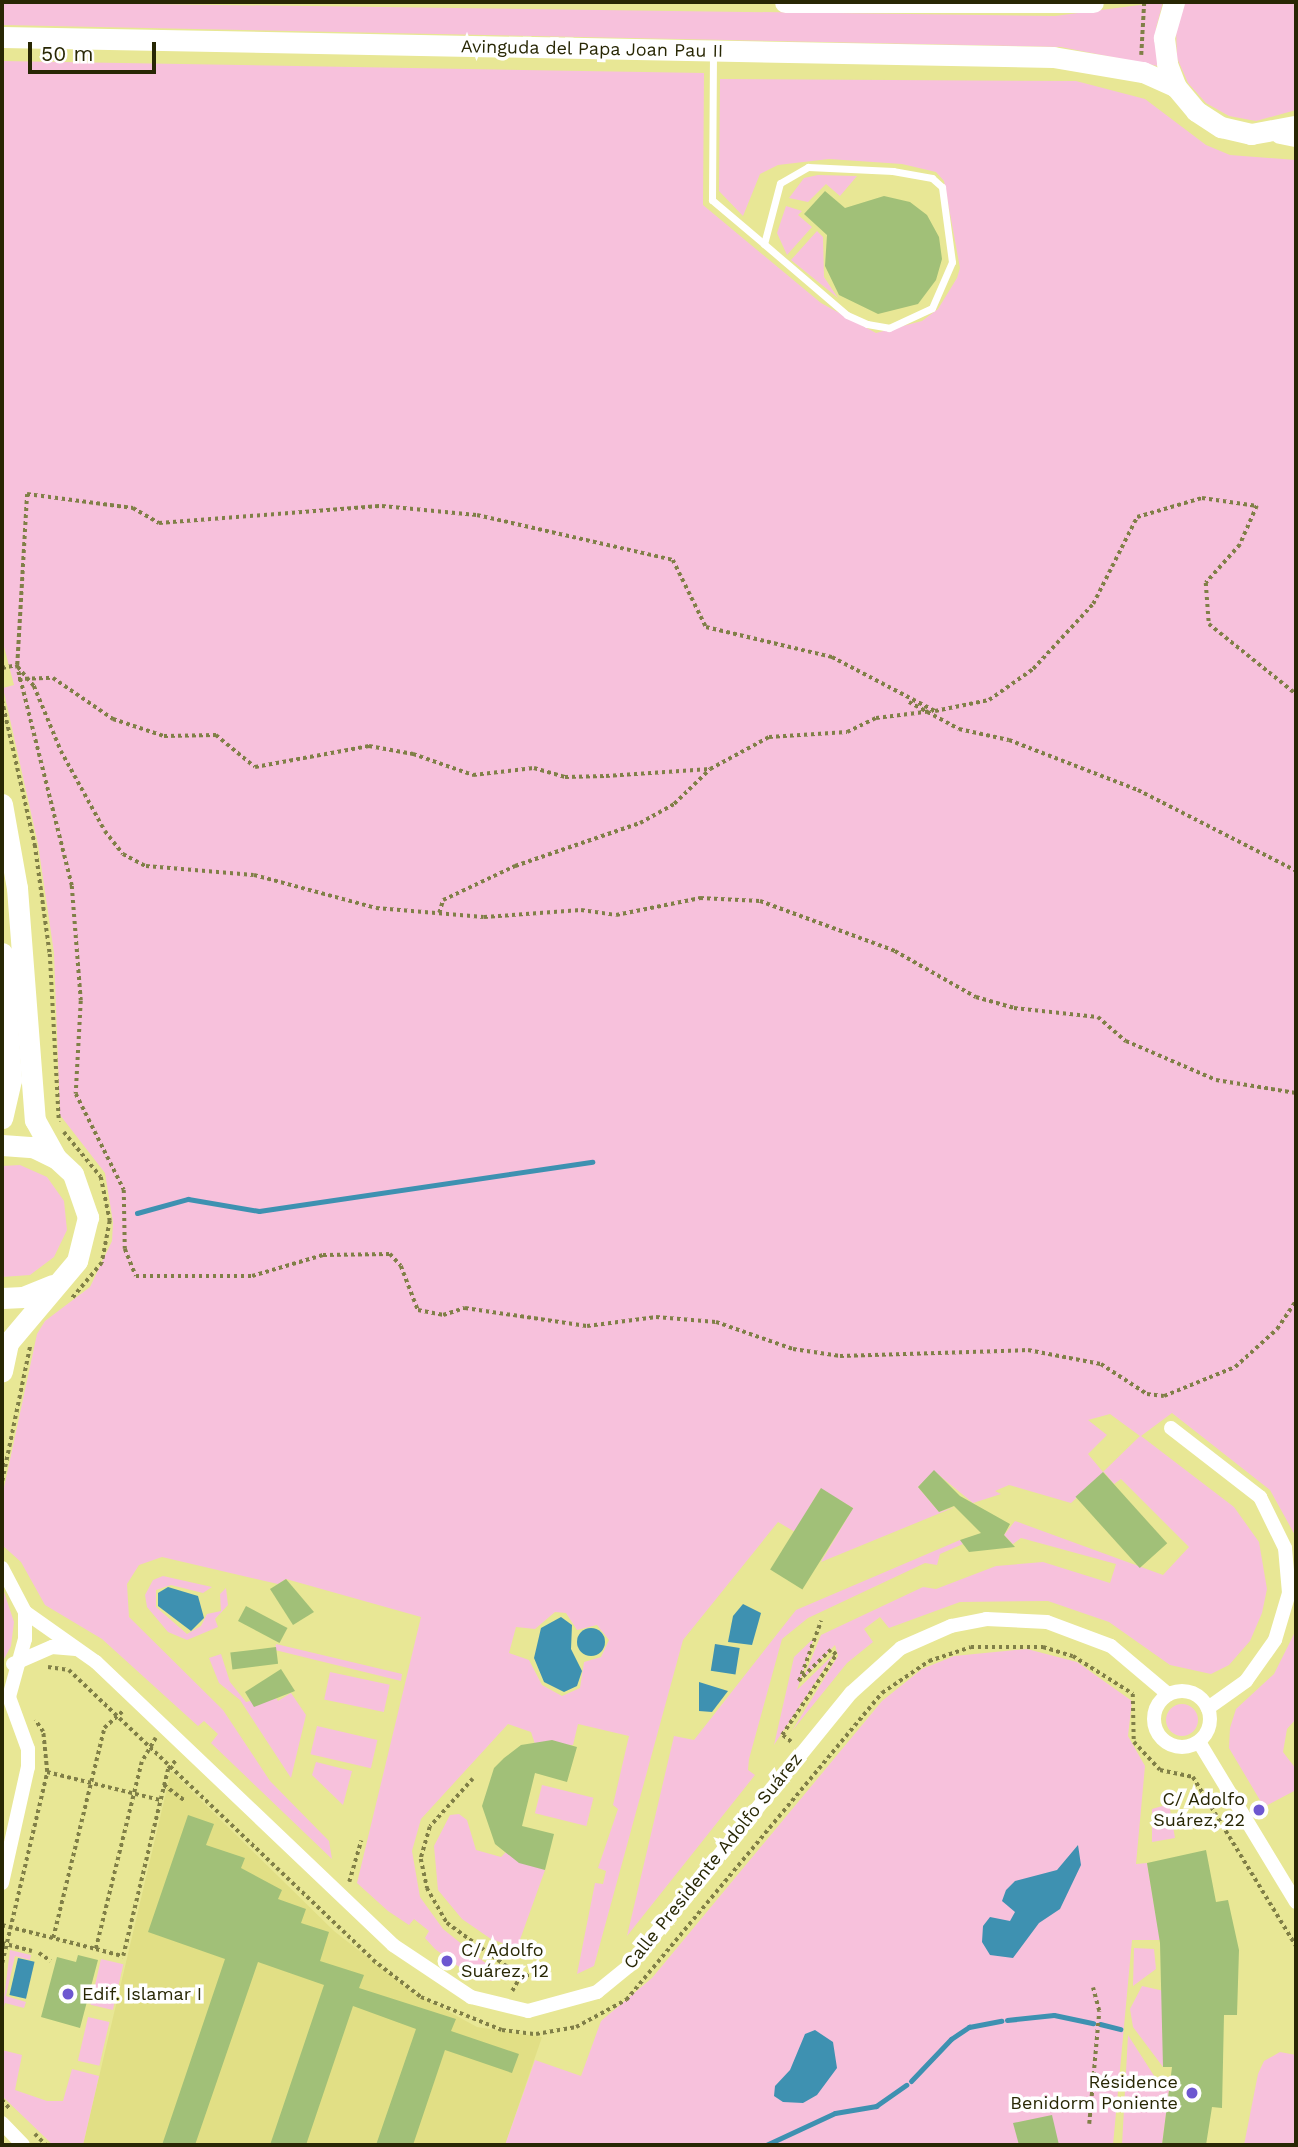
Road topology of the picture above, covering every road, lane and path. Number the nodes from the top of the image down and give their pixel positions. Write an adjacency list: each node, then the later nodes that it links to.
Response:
1 (785, 2): 2 (main road)
2 (1093, 2)
3 (1144, 2): 7 (path)
4 (1174, 2): 8 (main road, Avinguda del Papa Joan Pau II)
5 (2, 37): 6 (main road, Avinguda del Papa Joan Pau II)
6 (713, 52): 7 (main road, Avinguda del Papa Joan Pau II); 10 (lane)
7 (1139, 71): 8 (main road, Avinguda del Papa Joan Pau II)
8 (1176, 88): 9 (main road, Avinguda del Papa Joan Pau II)
9 (1291, 131)
10 (764, 244): 10 (lane)
11 (17, 665): 12 (path); 13 (path); 14 (path); 15 (path)
12 (2, 668)
13 (18, 679): 14 (path); 29 (path)
14 (31, 683): 18 (path); 21 (path)
15 (889, 691): 17 (path); 20 (path)
16 (1296, 694): 17 (path)
17 (935, 711): 18 (path)
18 (710, 769): 21 (path)
19 (2, 804): 26 (main road)
20 (1296, 872)
21 (439, 915): 23 (path)
22 (2, 953): 24 (main road)
23 (1296, 1093)
24 (2, 1118)
25 (2, 1145): 26 (main road)
26 (56, 1158): 27 (main road)
27 (63, 1279): 28 (main road); 30 (main road)
28 (2, 1298)
29 (1296, 1301)
30 (2, 1371)
31 (1171, 1428): 41 (street)
32 (2, 1568): 33 (street)
33 (25, 1612): 35 (street, Calle Presidente Adolfo Suárez); 36 (street)
34 (821, 1621): 49 (path)
35 (80, 1650): 36 (street); 40 (street, Calle Presidente Adolfo Suárez)
36 (15, 1662): 38 (street); 43 (street)
37 (38, 1670): 44 (path)
38 (2, 1675)
39 (1168, 1693): 41 (street); 46 (street); 49 (street, Calle Presidente Adolfo Suárez)
40 (135, 1699): 44 (path); 45 (street, Calle Presidente Adolfo Suárez)
41 (1208, 1707): 46 (street)
42 (31, 1714): 52 (path)
43 (8, 1716): 50 (street)
44 (116, 1717): 47 (path); 54 (path)
45 (165, 1728): 47 (path); 48 (street, Calle Presidente Adolfo Suárez)
46 (1199, 1742): 62 (street)
47 (148, 1746): 51 (path); 56 (path)
48 (185, 1748): 51 (path); 61 (street, Calle Presidente Adolfo Suárez)
49 (802, 1752): 76 (street, Calle Presidente Adolfo Suárez)
50 (28, 1767): 52 (path); 60 (street)
51 (170, 1767): 55 (path); 67 (path)
52 (47, 1772): 54 (path); 64 (path)
53 (473, 1779): 74 (path)
54 (91, 1783): 56 (path); 65 (path)
55 (164, 1784): 57 (path); 58 (path)
56 (134, 1793): 57 (path); 68 (path)
57 (160, 1800): 68 (path)
58 (186, 1801)
59 (361, 1841): 61 (path)
60 (2, 1882)
61 (342, 1900): 76 (street, Calle Presidente Adolfo Suárez)
62 (1296, 1902)
63 (2, 1925): 64 (path)
64 (10, 1927): 65 (path); 66 (path)
65 (53, 1938): 68 (path)
66 (4, 1944): 69 (path); 72 (path)
67 (1296, 1946)
68 (96, 1949)
69 (32, 1951)
70 (39, 1953): 71 (path)
71 (51, 1961)
72 (2, 1963)
73 (542, 1969): 76 (path)
74 (513, 1971)
75 (1093, 1988): 78 (path)
76 (506, 2008)
77 (2, 2123): 79 (street)
78 (1089, 2124)
79 (23, 2145)

